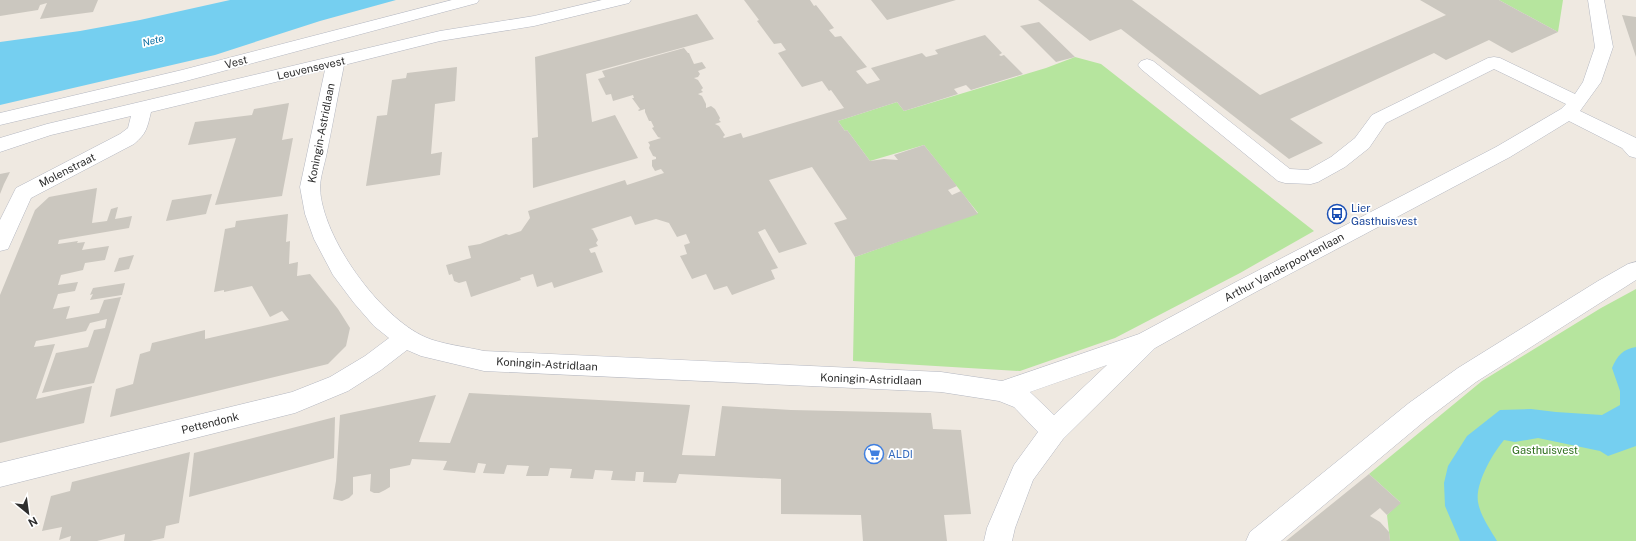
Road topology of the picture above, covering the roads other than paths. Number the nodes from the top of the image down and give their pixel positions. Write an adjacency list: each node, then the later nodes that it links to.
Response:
1 (472, 0): 8 (street, Vest)
2 (623, 0): 4 (street, Leuvensevest)
3 (1596, 0): 7 (street, Arthur Vanderpoortenlaan)
4 (336, 62): 6 (street, Leuvensevest); 13 (street, Koningin-Astridlaan)
5 (1147, 66): 7 (street)
6 (143, 107): 9 (street, Leuvensevest); 11 (street, Molenstraat)
7 (1573, 108): 10 (street); 14 (street, Arthur Vanderpoortenlaan)
8 (0, 119)
9 (0, 145)
10 (1636, 151)
11 (0, 243)
12 (1636, 270): 19 (street)
13 (406, 338): 15 (street, Koningin-Astridlaan); 17 (street, Pettendonk)
14 (1147, 341): 15 (street, Arthur Vanderpoortenlaan); 16 (street, Arthur Vanderpoortenlaan)
15 (1002, 391): 16 (street)
16 (1054, 431): 18 (street, Arthur Vanderpoortenlaan)
17 (0, 475)
18 (998, 541)
19 (1260, 541)

